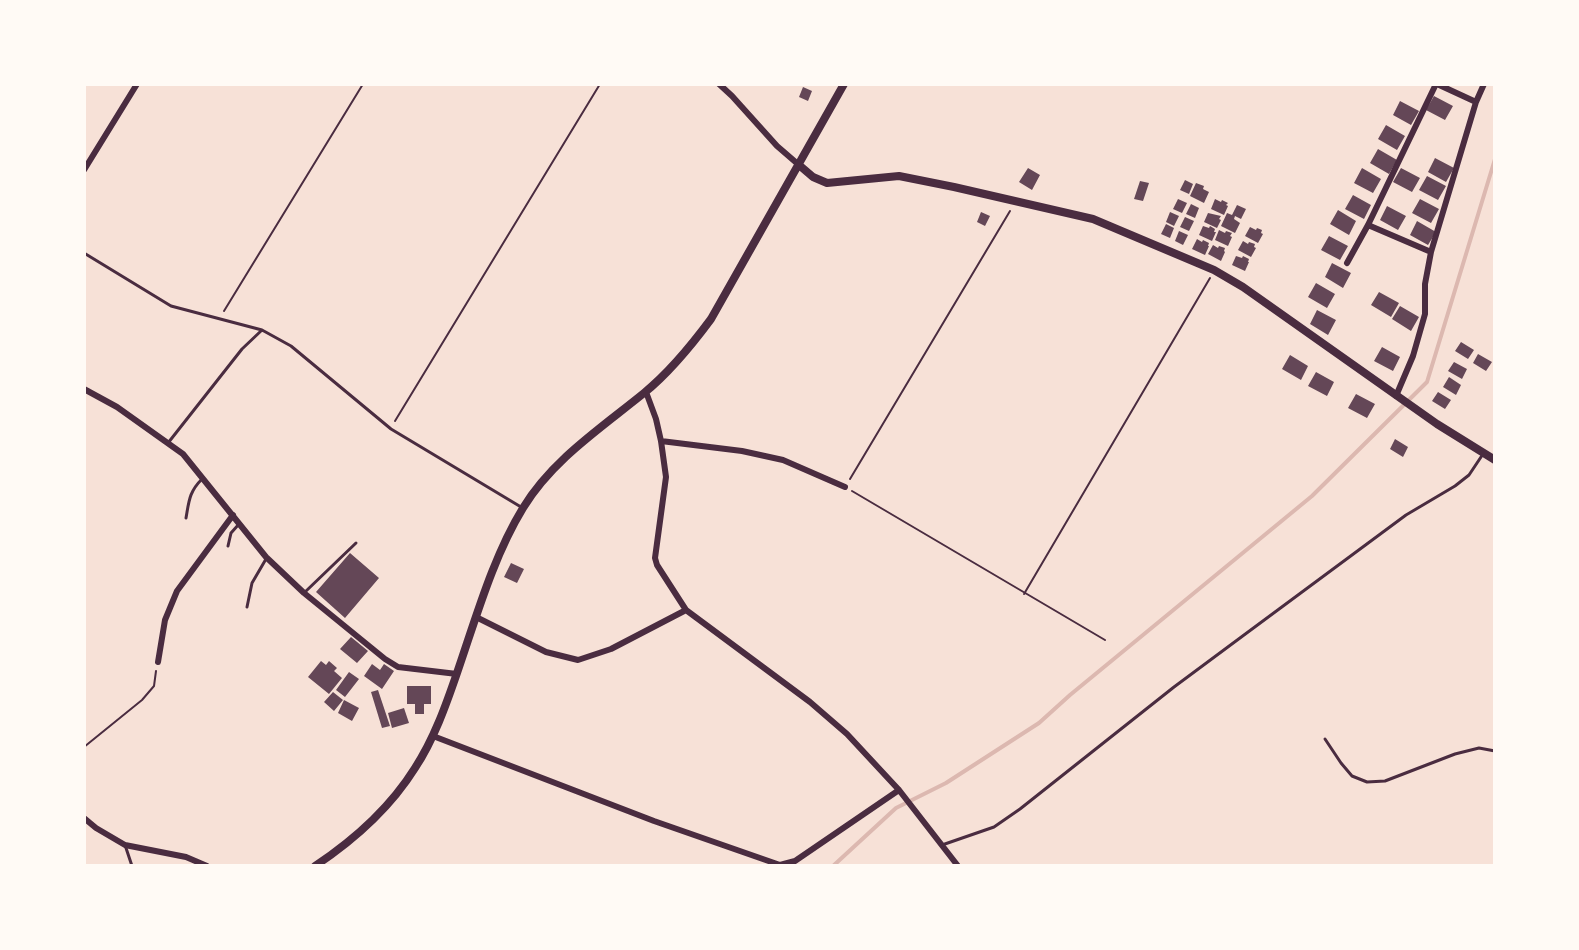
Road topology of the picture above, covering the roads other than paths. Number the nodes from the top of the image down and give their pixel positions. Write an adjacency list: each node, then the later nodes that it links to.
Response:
1 (137, 84): 8 (street)
2 (719, 84): 7 (street)
3 (844, 84): 7 (street)
4 (1437, 84): 6 (street); 9 (street)
5 (1484, 84): 6 (street)
6 (1476, 102): 10 (street)
7 (799, 165): 15 (street); 16 (street)
8 (84, 170)
9 (1368, 225): 10 (street); 12 (street)
10 (1431, 252): 16 (street)
11 (84, 253): 13 (lane)
12 (1347, 263)
13 (262, 330): 18 (lane); 23 (lane)
14 (84, 389): 18 (street)
15 (646, 392): 17 (street); 23 (street)
16 (1396, 396): 19 (street)
17 (661, 441): 22 (street); 32 (street)
18 (168, 443): 21 (street)
19 (1484, 453): 20 (street); 42 (lane)
20 (1495, 460)
21 (204, 478): 24 (street); 25 (lane)
22 (845, 487)
23 (523, 507): 33 (street)
24 (233, 515): 26 (street); 34 (street)
25 (186, 518)
26 (240, 523): 28 (lane); 29 (street)
27 (356, 543): 30 (lane)
28 (228, 546)
29 (266, 557): 30 (street); 31 (lane)
30 (304, 593): 35 (street)
31 (248, 607)
32 (686, 610): 33 (street); 39 (street)
33 (476, 617): 35 (street)
34 (158, 662)
35 (457, 674): 36 (street)
36 (433, 736): 39 (street); 46 (street)
37 (1325, 739): 38 (lane)
38 (1495, 751)
39 (899, 790): 42 (street)
40 (84, 818): 41 (street)
41 (125, 845): 43 (street); 44 (lane)
42 (941, 845): 47 (street)
43 (196, 864): 45 (street)
44 (132, 866)
45 (207, 866)
46 (315, 866)
47 (958, 866)

